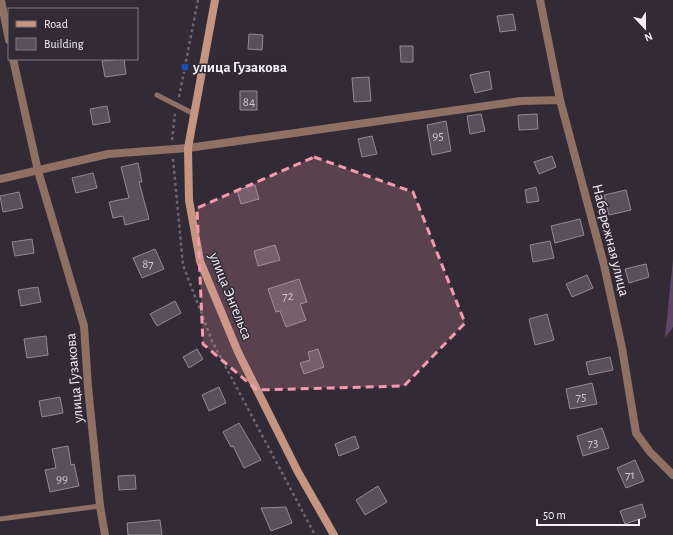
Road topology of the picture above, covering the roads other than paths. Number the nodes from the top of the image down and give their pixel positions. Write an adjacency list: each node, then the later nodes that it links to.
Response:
1 (1, 0): 4 (street)
2 (215, 0): 8 (main road, улица Энгельса)
3 (540, 0): 7 (street, Набережная улица)
4 (8, 35)
5 (13, 60): 10 (street, улица Гузакова)
6 (157, 96): 8 (lane)
7 (560, 100): 9 (street); 12 (street, Набережная улица)
8 (194, 114): 9 (main road, улица Энгельса)
9 (188, 148): 10 (street); 16 (main road, улица Энгельса)
10 (38, 171): 11 (street); 13 (street, улица Гузакова)
11 (0, 179)
12 (673, 475)
13 (100, 506): 14 (lane); 15 (street, улица Гузакова)
14 (0, 519)
15 (105, 535)
16 (334, 535)

